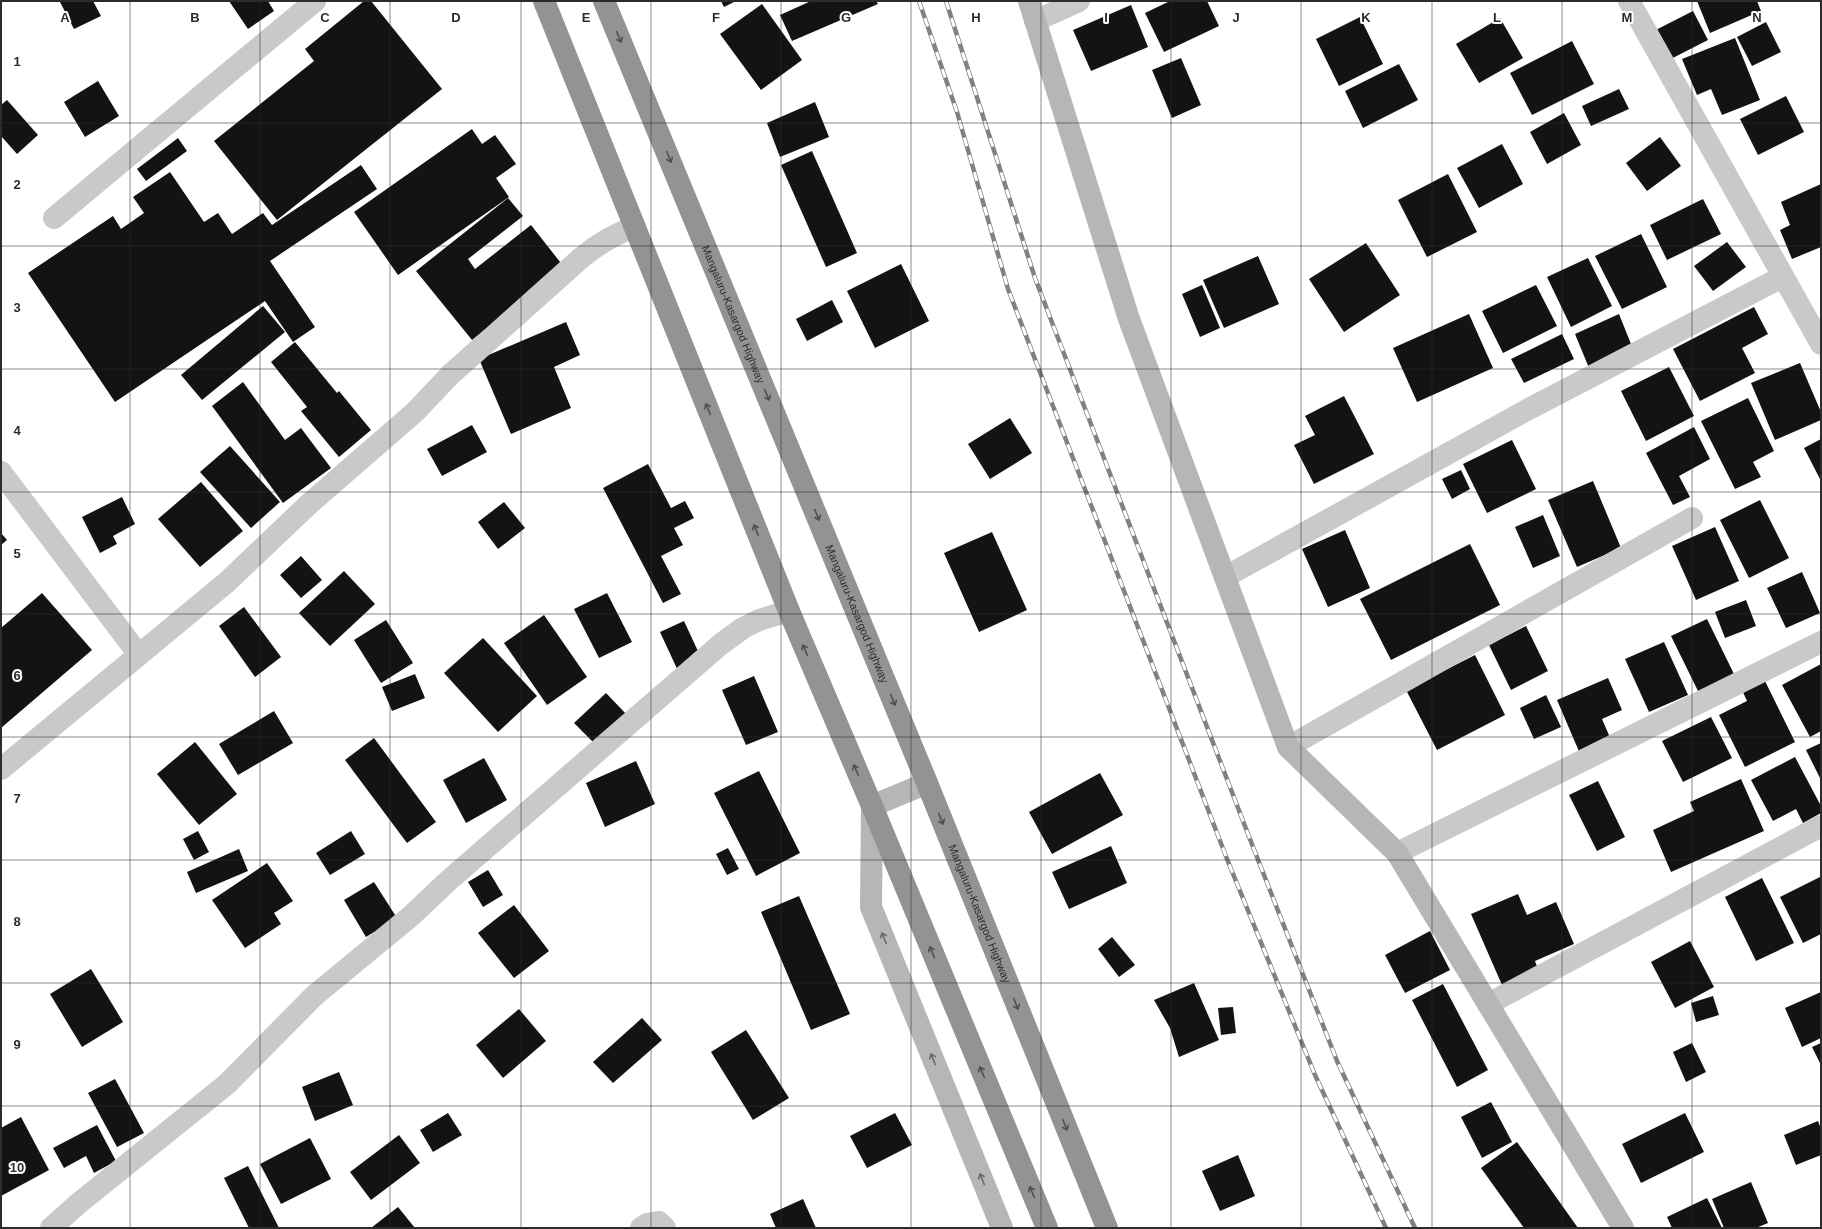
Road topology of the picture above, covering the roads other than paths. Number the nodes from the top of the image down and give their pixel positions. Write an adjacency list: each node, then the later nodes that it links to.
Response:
1 (315, 1): 7 (street)
2 (544, 1): 8 (highway)
3 (604, 1): 19 (highway, Mangaluru-Kasargod Highway, one-way to 19)
4 (1079, 1): 6 (street)
5 (1630, 1): 9 (street)
6 (1032, 11): 13 (street)
7 (54, 218)
8 (635, 227): 14 (highway, one-way to 8); 16 (street)
9 (1782, 277): 10 (street); 13 (street)
10 (1821, 344)
11 (1, 472): 16 (street)
12 (1692, 518): 17 (street)
13 (1225, 576): 17 (street)
14 (788, 611): 20 (highway, one-way to 14); 24 (street)
15 (1821, 642): 22 (street)
16 (140, 655): 18 (street)
17 (1288, 747): 22 (street)
18 (1, 769)
19 (927, 783): 20 (street); 29 (highway, Mangaluru-Kasargod Highway, one-way to 29)
20 (872, 806): 27 (street, one-way to 20); 28 (highway, one-way to 20)
21 (1821, 826): 23 (street)
22 (1397, 853): 23 (street)
23 (1488, 1004): 30 (street)
24 (51, 1228)
25 (641, 1228): 26 (street)
26 (665, 1228)
27 (1002, 1228)
28 (1047, 1228)
29 (1107, 1228)
30 (1623, 1228)

